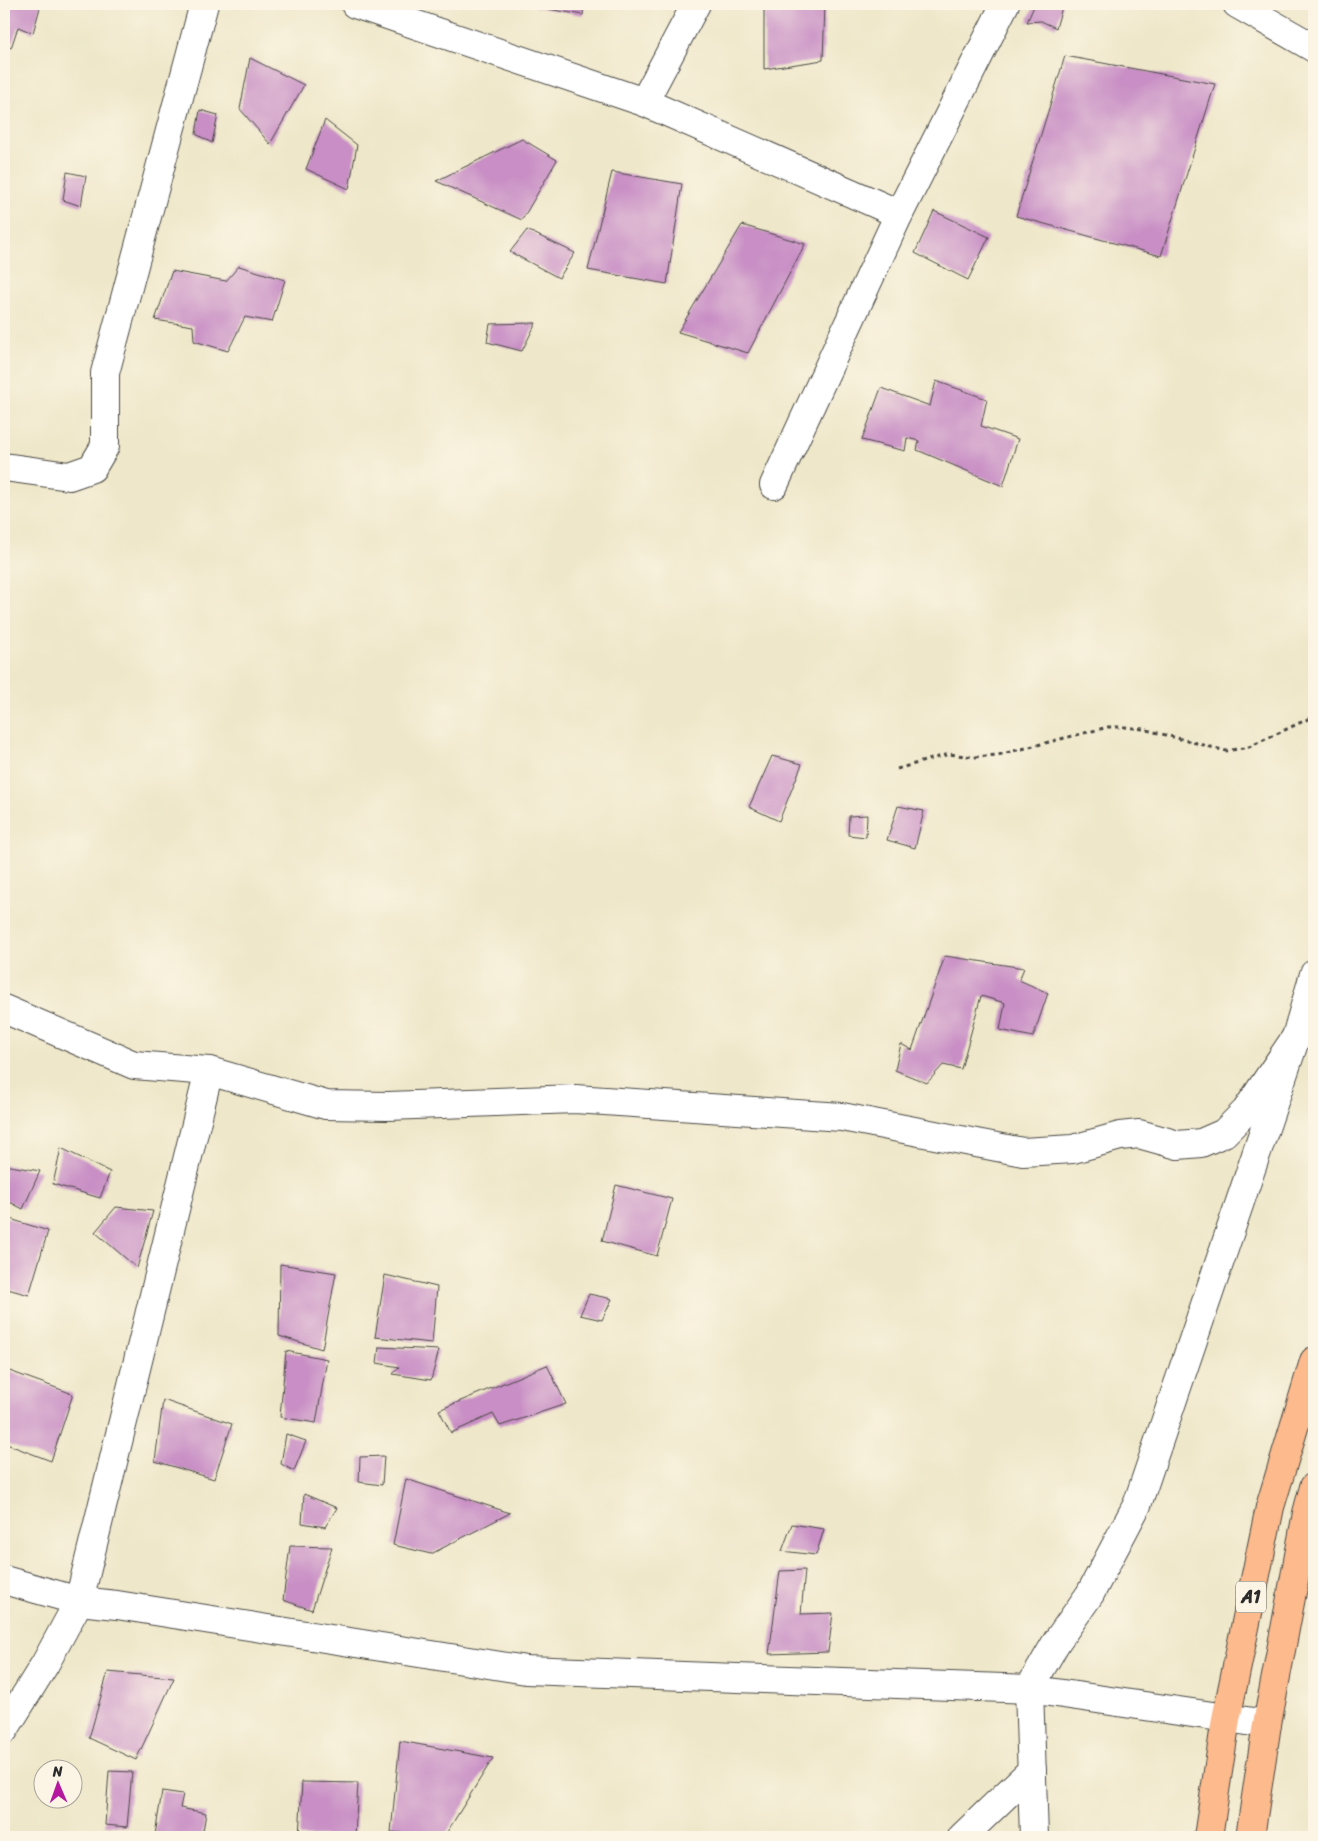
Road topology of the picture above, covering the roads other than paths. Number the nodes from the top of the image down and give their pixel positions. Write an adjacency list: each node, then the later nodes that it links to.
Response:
1 (204, 4): 9 (street)
2 (355, 4): 7 (street)
3 (696, 4): 7 (street)
4 (1005, 4): 8 (street)
5 (1237, 4): 6 (street)
6 (1314, 48)
7 (644, 102): 8 (street)
8 (899, 214): 10 (street)
9 (4, 467)
10 (774, 486)
11 (1314, 974): 13 (street)
12 (4, 1009): 14 (street)
13 (1305, 1029): 14 (street); 19 (street)
14 (209, 1071): 18 (street)
15 (1314, 1360): 20 (highway, A1)
16 (1314, 1487): 21 (highway, A1)
17 (4, 1580): 18 (street)
18 (79, 1601): 19 (street); 22 (street)
19 (1029, 1689): 20 (street); 23 (street)
20 (1226, 1719): 21 (street); 26 (highway, A1)
21 (1267, 1724): 27 (highway, A1)
22 (4, 1730)
23 (1032, 1770): 24 (street); 25 (street)
24 (962, 1837)
25 (1034, 1837)
26 (1208, 1837)
27 (1250, 1837)

